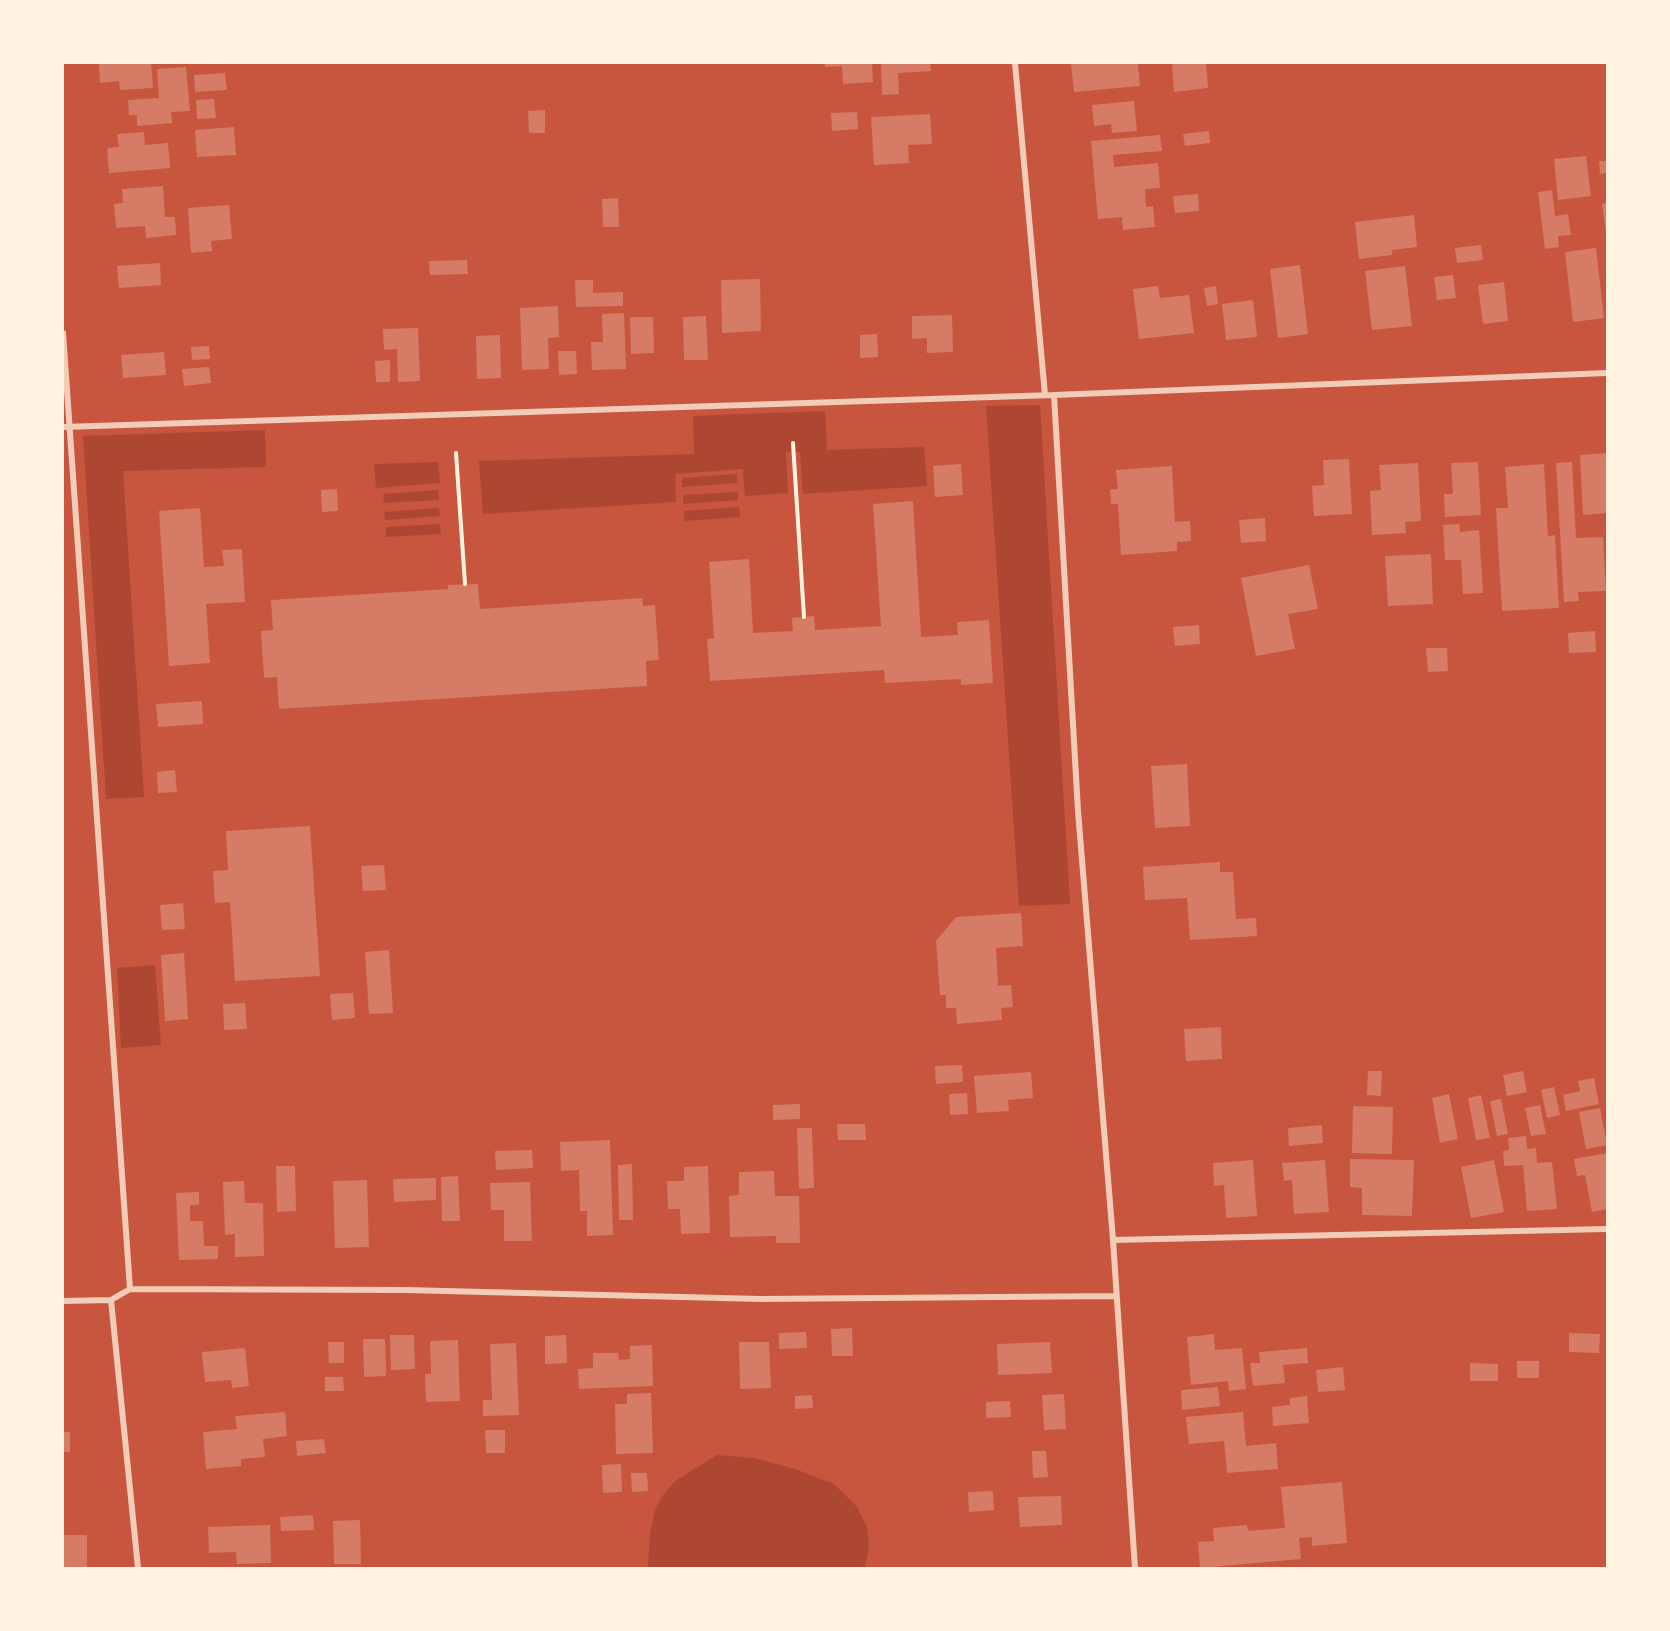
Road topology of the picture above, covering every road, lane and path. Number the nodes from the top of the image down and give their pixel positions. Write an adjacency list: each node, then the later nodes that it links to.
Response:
1 (1015, 63): 4 (street)
2 (63, 333): 6 (street)
3 (1607, 373): 5 (street)
4 (1045, 395): 5 (street); 6 (street)
5 (1054, 395): 13 (street)
6 (71, 426): 7 (street); 14 (street)
7 (63, 427)
8 (793, 443): 11 (path)
9 (456, 453): 10 (path)
10 (465, 584)
11 (804, 617)
12 (1607, 1229): 13 (street)
13 (1113, 1240): 15 (street)
14 (130, 1289): 15 (street); 16 (street)
15 (1116, 1296): 19 (street)
16 (111, 1300): 17 (street); 18 (street)
17 (63, 1302)
18 (138, 1568)
19 (1135, 1568)

